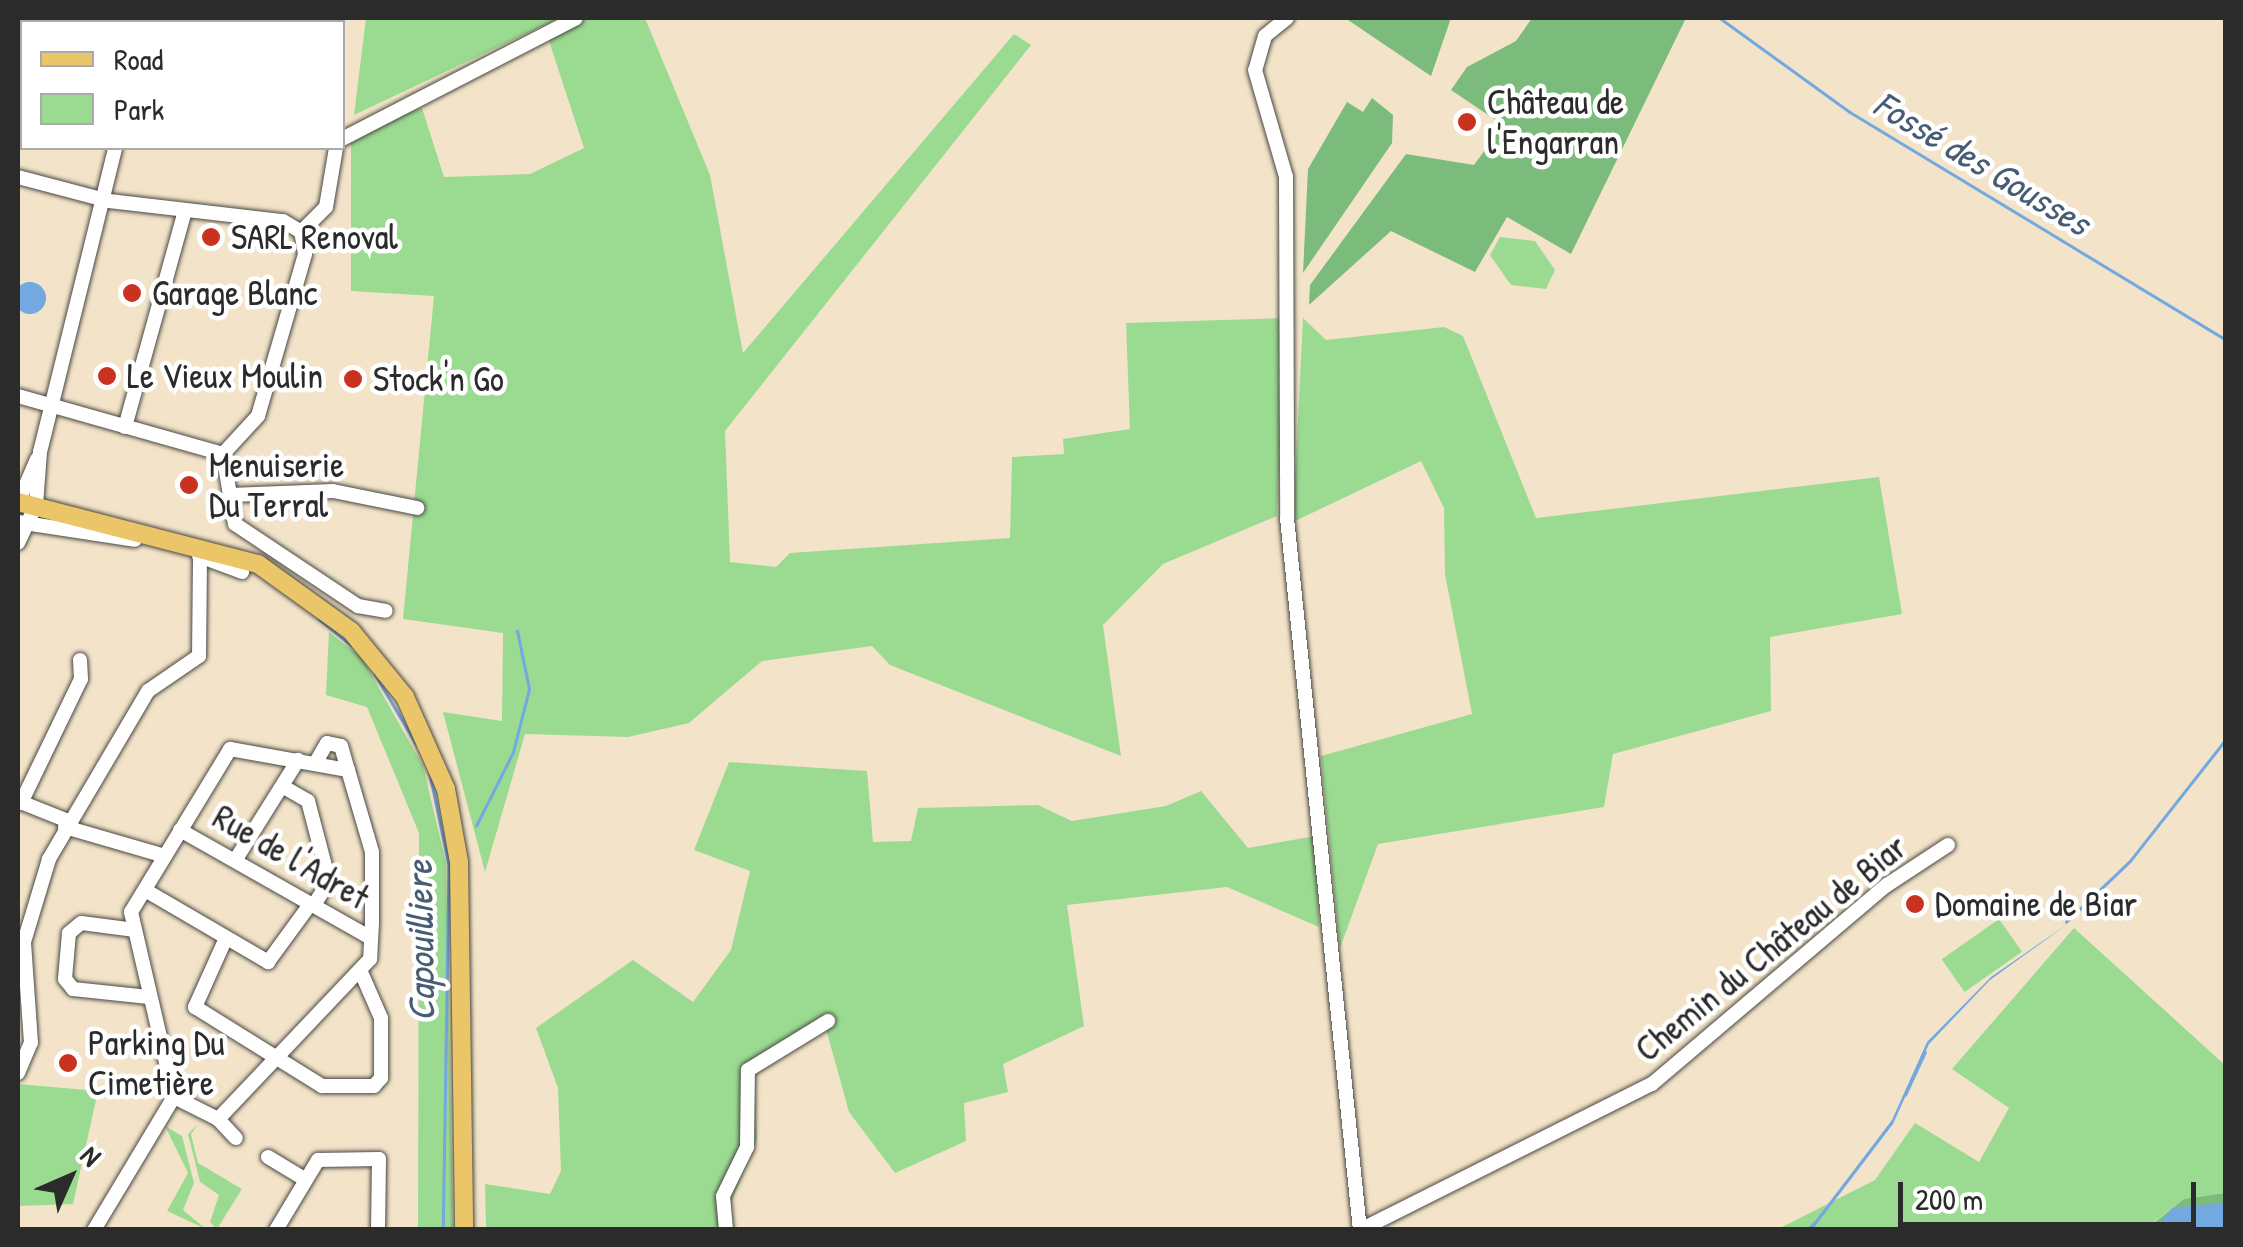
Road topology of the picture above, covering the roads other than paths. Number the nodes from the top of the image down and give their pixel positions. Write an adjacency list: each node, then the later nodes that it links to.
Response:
1 (576, 18): 3 (street)
2 (1288, 18): 46 (street)
3 (345, 137)
4 (115, 150): 7 (street)
5 (336, 150): 9 (street)
6 (18, 177): 7 (street)
7 (104, 199): 8 (street); 11 (street)
8 (186, 210): 9 (street); 12 (street)
9 (301, 232): 13 (street)
10 (18, 396): 11 (street)
11 (52, 402): 12 (street); 15 (street)
12 (125, 427): 13 (street)
13 (223, 454): 14 (street)
14 (230, 495): 16 (street); 21 (street)
15 (22, 503): 17 (street); 50 (main road)
16 (417, 508)
17 (24, 524): 18 (street); 19 (street)
18 (18, 543)
19 (200, 556): 20 (street); 26 (street)
20 (242, 572)
21 (386, 611)
22 (80, 660): 25 (street)
23 (298, 760): 24 (street); 27 (street); 35 (street)
24 (282, 786): 30 (street); 32 (street)
25 (20, 802): 26 (street)
26 (66, 824): 29 (street); 40 (street)
27 (180, 830): 29 (street); 30 (street, Rue de l'Adret)
28 (1948, 846): 46 (street, Chemin du Château de Biar)
29 (165, 856): 31 (street)
30 (236, 859): 32 (street, Rue de l'Adret)
31 (145, 890): 33 (street); 34 (street)
32 (312, 904): 34 (street); 35 (street, Rue de l'Adret)
33 (135, 930): 37 (street); 37 (street)
34 (226, 938): 39 (street)
35 (371, 938): 36 (street)
36 (360, 970): 39 (street); 39 (street)
37 (149, 997): 41 (street)
38 (828, 1020): 51 (street)
39 (279, 1059): 42 (street)
40 (18, 1074)
41 (174, 1098): 42 (street); 47 (street)
42 (223, 1117): 43 (street)
43 (236, 1138)
44 (268, 1157): 45 (street)
45 (306, 1180): 48 (street); 49 (street)
46 (1361, 1229)
47 (94, 1230)
48 (276, 1230)
49 (378, 1230)
50 (464, 1230)
51 (726, 1230)

